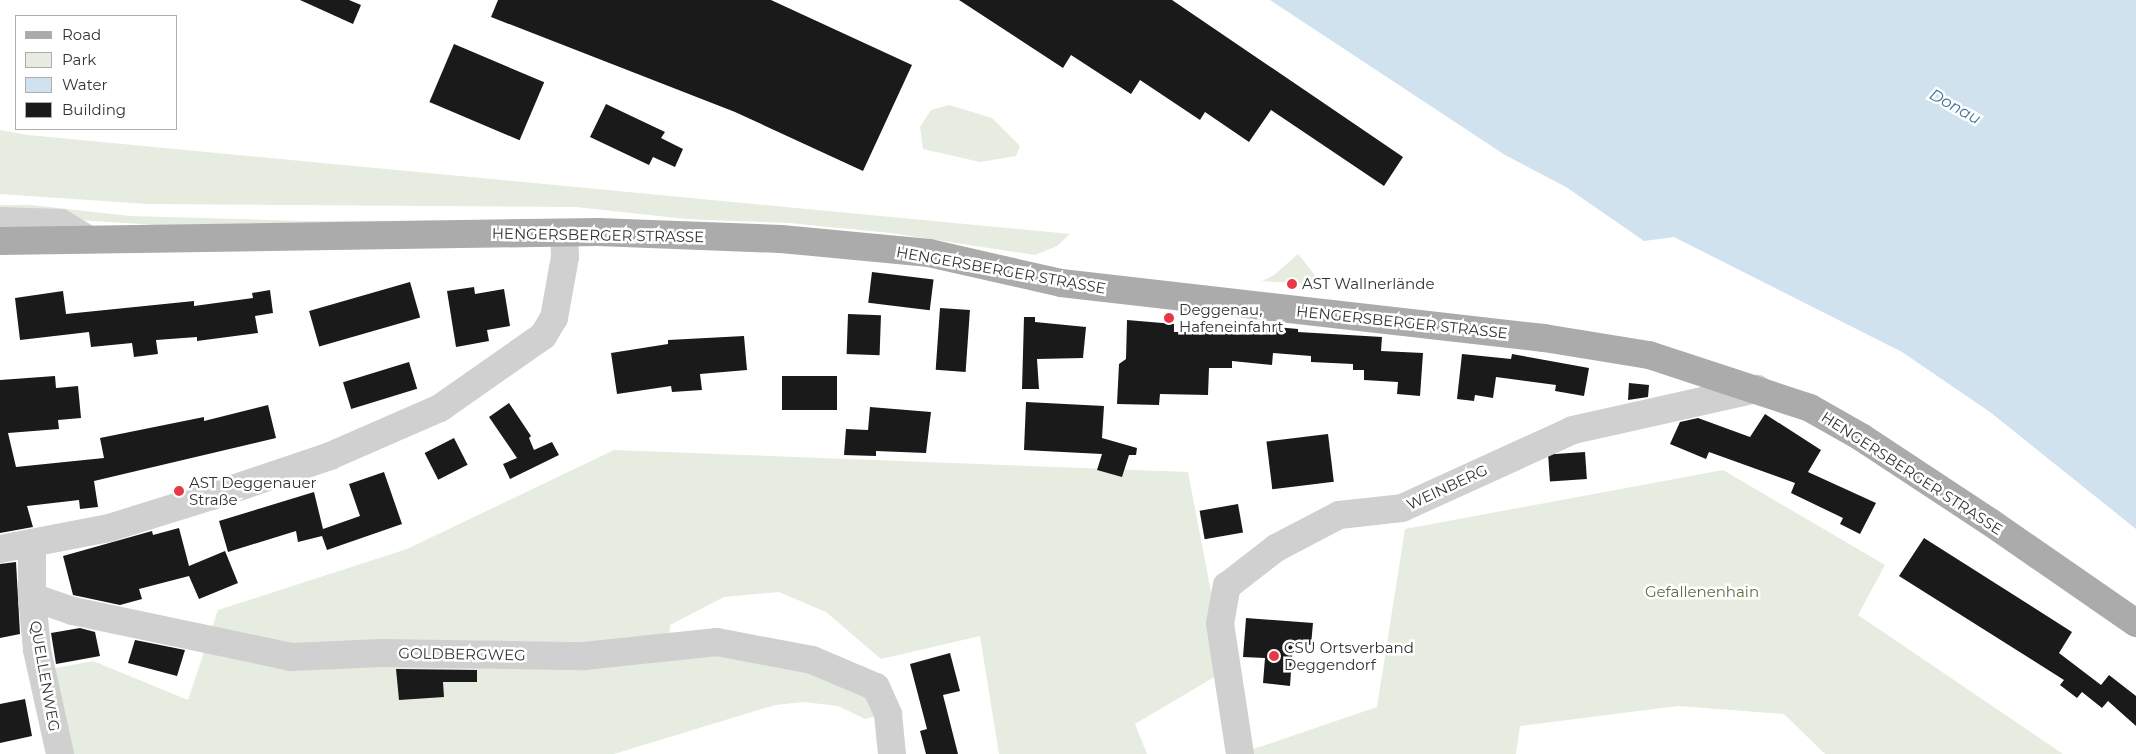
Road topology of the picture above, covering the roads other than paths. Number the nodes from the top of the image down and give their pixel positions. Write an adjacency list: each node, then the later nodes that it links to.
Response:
1 (0, 221): 3 (street, HENGERSBERGER STRASSE)
2 (564, 232): 3 (main road, HENGERSBERGER STRASSE); 5 (main road, HENGERSBERGER STRASSE); 6 (street)
3 (88, 239): 4 (main road, HENGERSBERGER STRASSE)
4 (0, 241)
5 (1757, 389): 9 (main road, HENGERSBERGER STRASSE); 12 (street, WEINBERG)
6 (32, 543): 7 (street); 8 (street)
7 (0, 549)
8 (32, 597): 10 (street, QUELLENWEG); 11 (street, GOLDBERGWEG)
9 (2136, 623)
10 (60, 754)
11 (892, 754)
12 (1240, 754)

